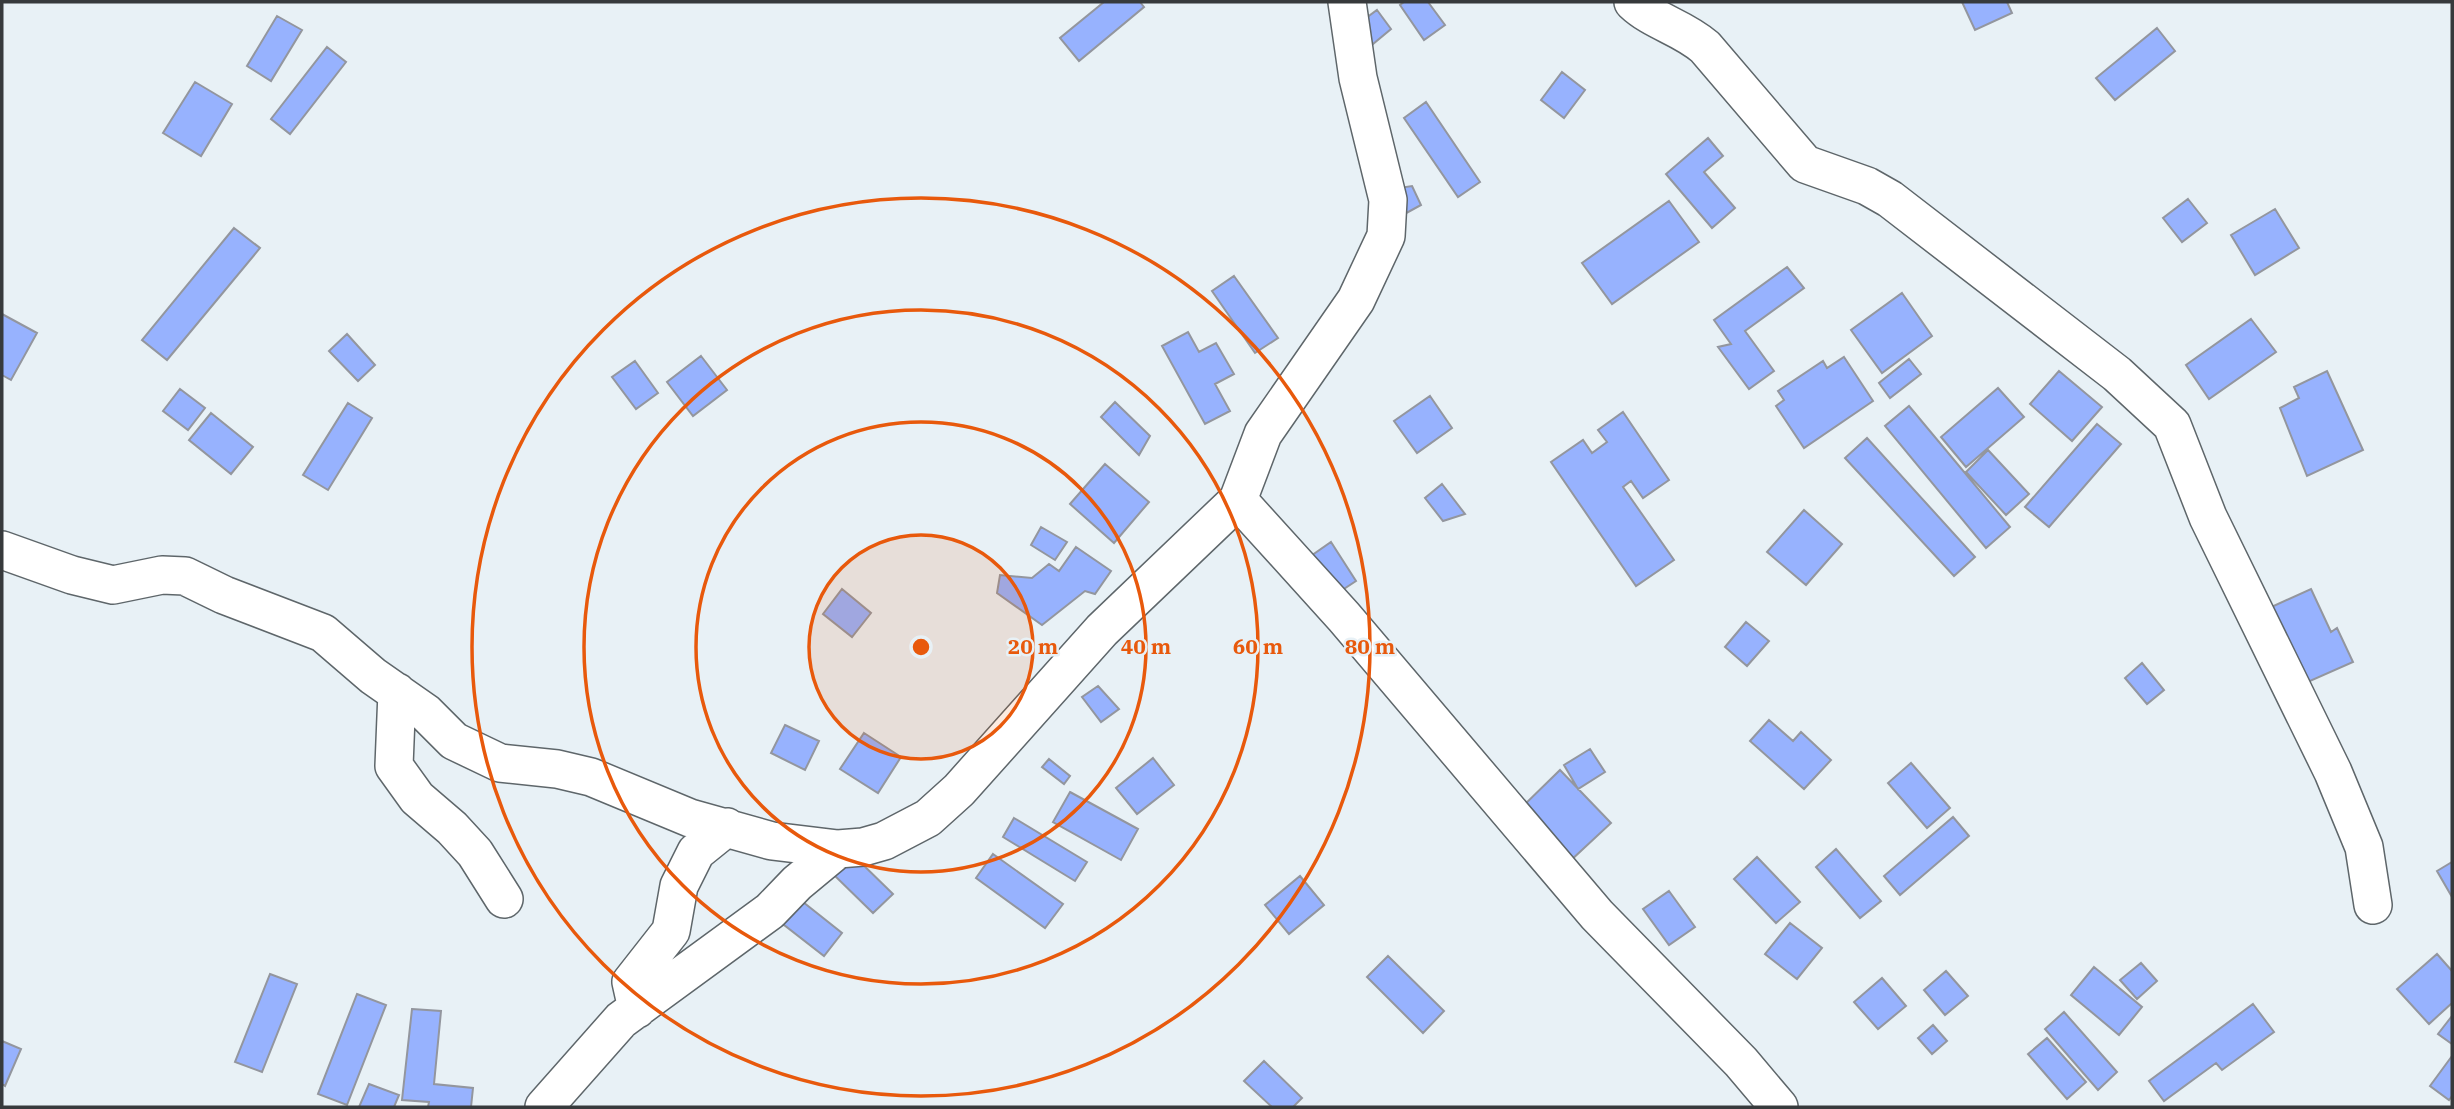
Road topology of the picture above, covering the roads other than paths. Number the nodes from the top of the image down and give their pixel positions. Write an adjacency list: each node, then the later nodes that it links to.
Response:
1 (1346, 2): 3 (street)
2 (1633, 2): 10 (street)
3 (1238, 500): 7 (street); 15 (street)
4 (2, 550): 5 (street)
5 (397, 692): 6 (street); 9 (street)
6 (740, 831): 7 (street); 8 (street); 11 (street)
7 (838, 849): 8 (street)
8 (796, 883): 12 (street)
9 (504, 900)
10 (2373, 905)
11 (671, 931): 12 (street); 13 (street)
12 (741, 932): 13 (street)
13 (637, 1009): 14 (street)
14 (544, 1107)
15 (1779, 1107)

